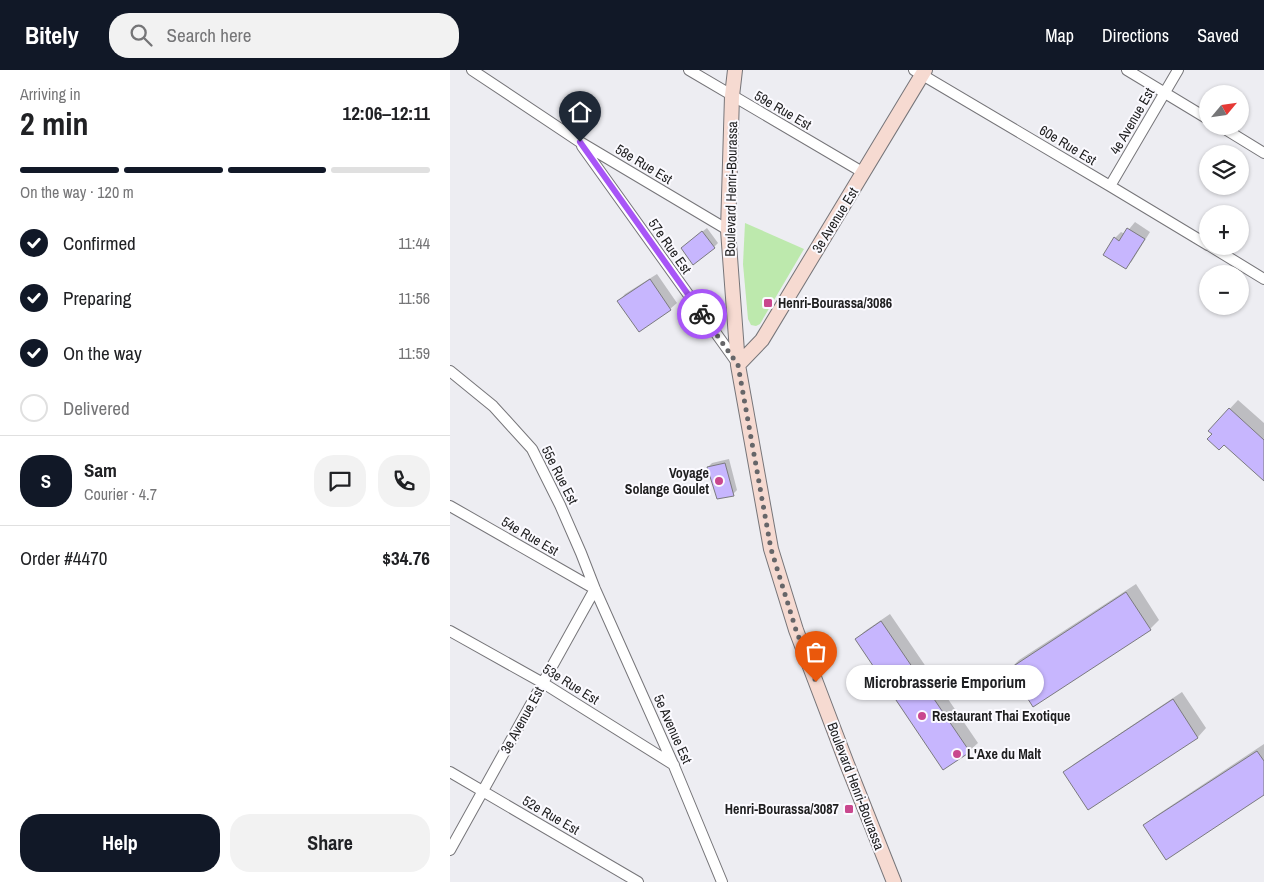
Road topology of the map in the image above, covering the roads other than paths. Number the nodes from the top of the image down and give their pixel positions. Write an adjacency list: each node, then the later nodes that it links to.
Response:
1 (472, 70): 11 (street, 58e Rue Est)
2 (689, 70): 8 (street, 59e Rue Est)
3 (735, 70): 8 (main road, Boulevard Henri-Bourassa)
4 (1127, 70): 7 (street)
5 (1178, 70): 7 (street, 4e Avenue Est)
6 (921, 72): 13 (main road, 3e Avenue Est); 14 (street, 60e Rue Est)
7 (1164, 93): 9 (street); 14 (street, 4e Avenue Est)
8 (732, 96): 13 (street, 59e Rue Est); 15 (main road, Boulevard Henri-Bourassa)
9 (1199, 114)
10 (1235, 135): 12 (street)
11 (580, 142): 15 (street, 58e Rue Est); 19 (street, 57e Rue Est)
12 (1264, 153)
13 (864, 172): 19 (main road, 3e Avenue Est)
14 (1110, 186): 16 (street, 60e Rue Est)
15 (728, 230): 19 (main road, Boulevard Henri-Bourassa)
16 (1199, 240)
17 (1224, 255): 18 (street, 60e Rue Est)
18 (1264, 279)
19 (738, 365): 31 (main road, Boulevard Henri-Bourassa)
20 (450, 372): 22 (street, 55e Rue Est)
21 (450, 506): 22 (street, 54e Rue Est)
22 (595, 590): 24 (street, 3e Avenue Est); 25 (street, 5e Avenue Est)
23 (450, 631): 24 (street, 53e Rue Est)
24 (543, 683): 25 (street, 53e Rue Est); 27 (street, 3e Avenue Est)
25 (674, 766): 30 (street, 5e Avenue Est)
26 (450, 772): 27 (street, 52e Rue Est)
27 (483, 791): 28 (street, 3e Avenue Est); 29 (street, 52e Rue Est)
28 (450, 850)
29 (638, 882)
30 (722, 882)
31 (894, 882)

